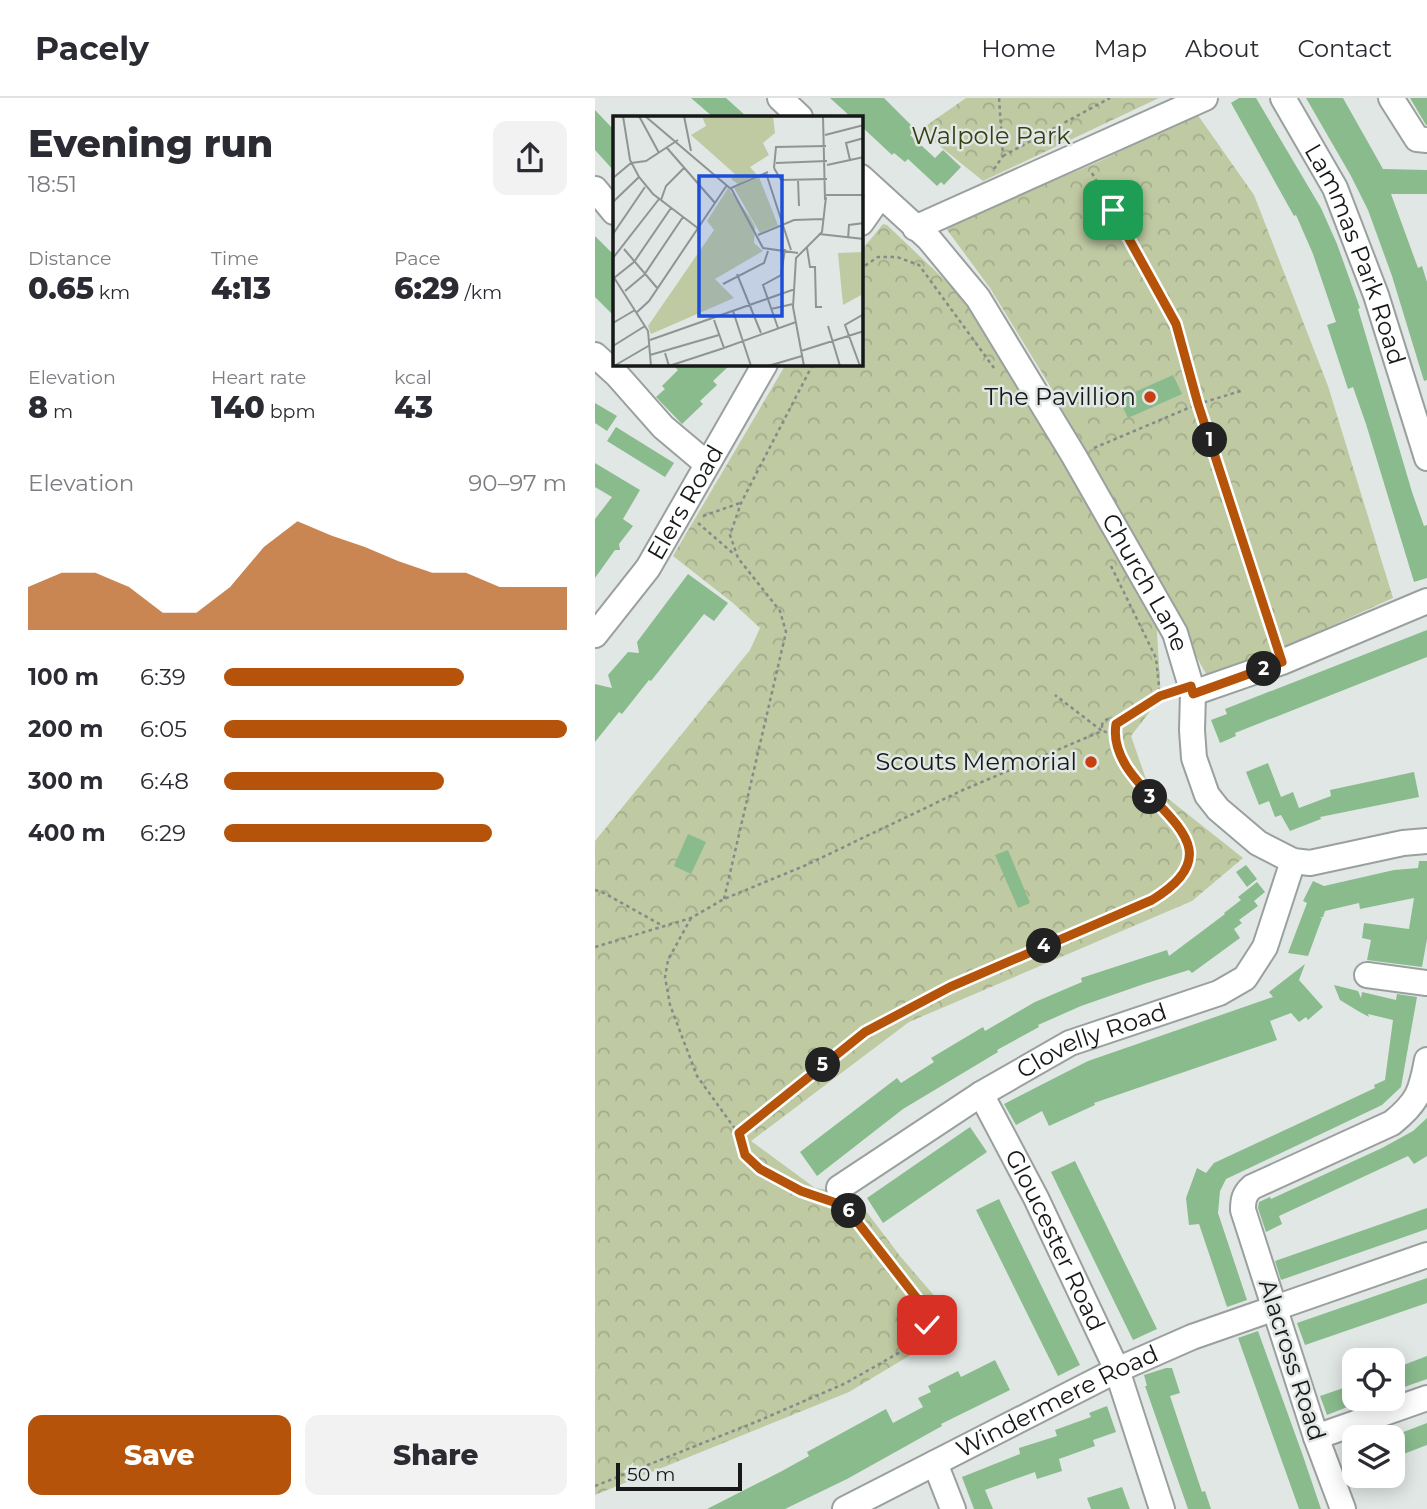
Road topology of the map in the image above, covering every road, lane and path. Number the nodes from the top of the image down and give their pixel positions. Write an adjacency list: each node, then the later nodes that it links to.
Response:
1 (780, 98): 7 (street)
2 (999, 98): 10 (path)
3 (1110, 98): 10 (path)
4 (1205, 98): 9 (street)
5 (1283, 98): 26 (street, Lammas Park Road)
6 (1391, 98): 8 (street)
7 (799, 116)
8 (1427, 140)
9 (1081, 155): 13 (street); 24 (path)
10 (1003, 156): 13 (path)
11 (863, 179): 14 (street, Church Lane)
12 (595, 188): 15 (street)
13 (999, 191): 17 (street)
14 (880, 196): 16 (street); 17 (street, Church Lane)
15 (613, 211)
16 (863, 220)
17 (915, 228): 25 (street, Church Lane)
18 (863, 264): 22 (path)
19 (595, 355): 27 (street)
20 (757, 366): 27 (street, Elers Road)
21 (812, 366): 28 (path)
22 (998, 373)
23 (1244, 390): 24 (path)
24 (1198, 404): 25 (path); 34 (path)
25 (1074, 456): 35 (street, Church Lane)
26 (1427, 458)
27 (707, 464): 29 (street, Elers Road)
28 (741, 503): 29 (path); 30 (path)
29 (687, 516): 30 (path); 33 (street, Elers Road)
30 (738, 558): 44 (path)
31 (1108, 560): 37 (path)
32 (1427, 601): 34 (street)
33 (596, 633)
34 (1282, 662): 35 (street)
35 (1192, 690): 37 (path); 42 (street, Church Lane)
36 (1055, 695): 39 (path)
37 (1160, 696): 38 (path)
38 (1116, 724): 39 (path); 40 (path)
39 (1102, 731): 40 (path); 44 (path)
40 (1115, 732): 52 (path)
41 (1427, 841): 42 (street)
42 (1293, 861): 51 (street, Clovelly Road)
43 (595, 890): 46 (path)
44 (724, 899): 45 (path)
45 (691, 918): 46 (path); 52 (path)
46 (663, 927): 47 (path)
47 (595, 947)
48 (1367, 975): 49 (street)
49 (1427, 984)
50 (1427, 1060): 55 (street, Alacross Road)
51 (981, 1094): 53 (street, Clovelly Road); 56 (street, Gloucester Road)
52 (739, 1133): 53 (path)
53 (835, 1197): 60 (path)
54 (1427, 1255): 55 (street, Windermere Road)
55 (1275, 1307): 56 (street, Windermere Road); 58 (street, Alacross Road)
56 (1117, 1370): 59 (street, Windermere Road); 63 (street, Gloucester Road)
57 (1427, 1398): 58 (street)
58 (1316, 1437): 64 (street, Alacross Road)
59 (935, 1463): 61 (street, Windermere Road); 62 (street)
60 (595, 1486)
61 (845, 1509)
62 (953, 1509)
63 (1162, 1509)
64 (1343, 1509)

